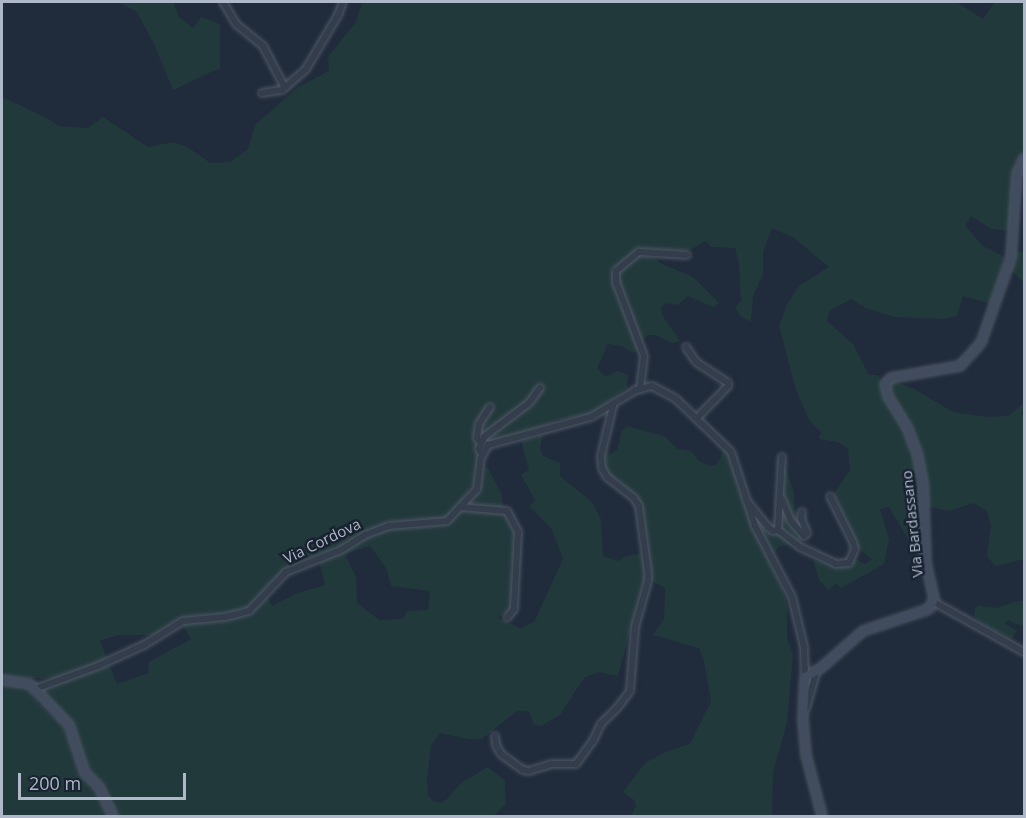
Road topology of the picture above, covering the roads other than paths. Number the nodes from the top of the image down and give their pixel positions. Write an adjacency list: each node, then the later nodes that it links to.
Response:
1 (223, 2): 3 (street)
2 (343, 2): 3 (street)
3 (285, 88): 4 (street)
4 (262, 93)
5 (1024, 158): 22 (street, Via Bardassano)
6 (687, 255): 9 (street)
7 (686, 347): 12 (street)
8 (540, 388): 13 (street)
9 (640, 389): 10 (street); 12 (street)
10 (613, 406): 14 (street); 30 (street)
11 (490, 407): 13 (street, Via Cordova)
12 (698, 417): 18 (street)
13 (480, 442): 14 (street, Via Cordova)
14 (482, 454): 19 (street, Via Cordova)
15 (782, 456): 16 (street)
16 (781, 496): 20 (street); 21 (street)
17 (830, 496): 21 (street)
18 (746, 499): 21 (street); 26 (street)
19 (460, 507): 23 (street); 28 (street, Via Cordova)
20 (802, 512)
21 (778, 530)
22 (934, 602): 24 (street); 25 (street)
23 (507, 618)
24 (1024, 652)
25 (816, 672): 26 (street); 29 (street)
26 (805, 677): 29 (street)
27 (2, 680): 28 (street)
28 (35, 689): 31 (street)
29 (803, 718): 32 (street)
30 (495, 736)
31 (113, 816)
32 (822, 816)

